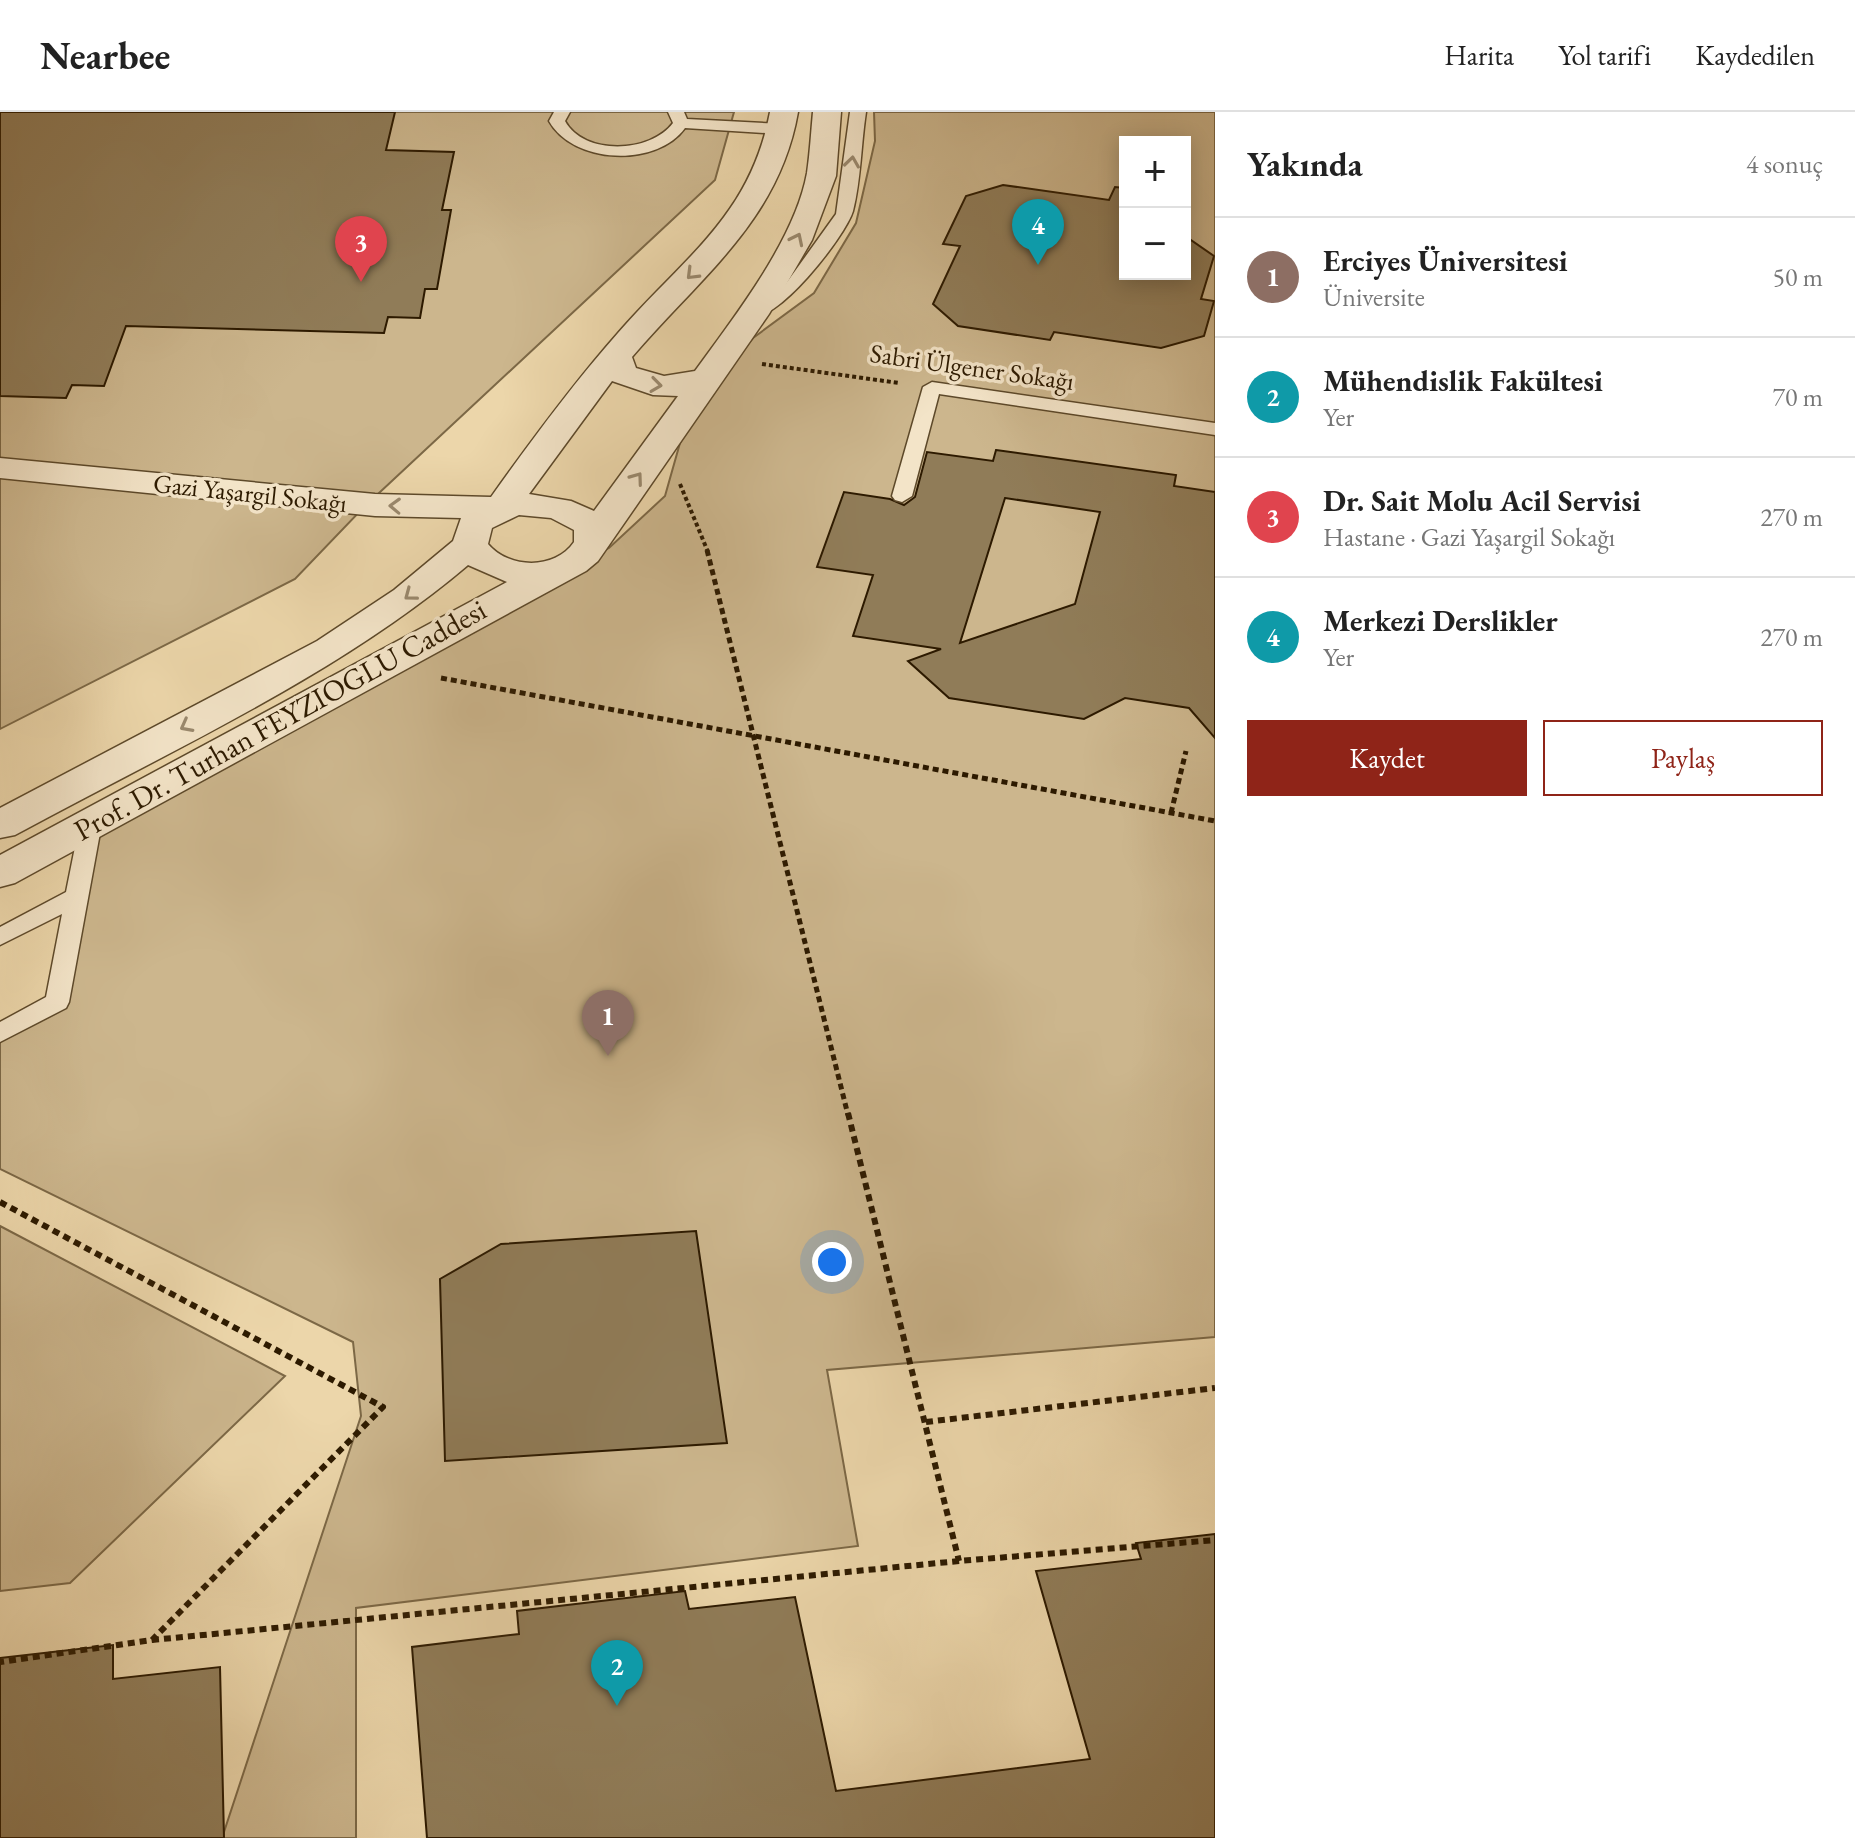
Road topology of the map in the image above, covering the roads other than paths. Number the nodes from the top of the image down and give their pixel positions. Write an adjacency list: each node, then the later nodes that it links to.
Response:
1 (562, 112): 4 (lane)
2 (827, 112): 6 (street, one-way to 2)
3 (858, 112): 6 (lane, one-way to 3)
4 (679, 117): 5 (lane)
5 (783, 120): 7 (street, one-way to 7)
6 (753, 314): 8 (street)
7 (616, 357): 8 (street, one-way to 8); 13 (street)
8 (715, 368): 14 (street, one-way to 8)
9 (1215, 429): 12 (lane, Sabri Ülgener Sokağı)
10 (0, 468): 13 (street, Gazi Yaşargil Sokağı, one-way to 10)
11 (0, 486): 15 (street, Gazi Yaşargil Sokağı)
12 (902, 496)
13 (501, 508): 14 (street); 15 (street)
14 (591, 541): 16 (street)
15 (470, 545): 16 (street); 18 (street, Prof. Dr. Turhan FEYZIOGLU Caddesi, one-way to 18)
16 (560, 568): 17 (street, Prof. Dr. Turhan FEYZIOGLU Caddesi)
17 (91, 822): 19 (street, Prof. Dr. Turhan FEYZIOGLU Caddesi); 20 (lane)
18 (0, 825)
19 (0, 873)
20 (76, 897): 21 (lane); 22 (lane)
21 (0, 937)
22 (0, 1033)

